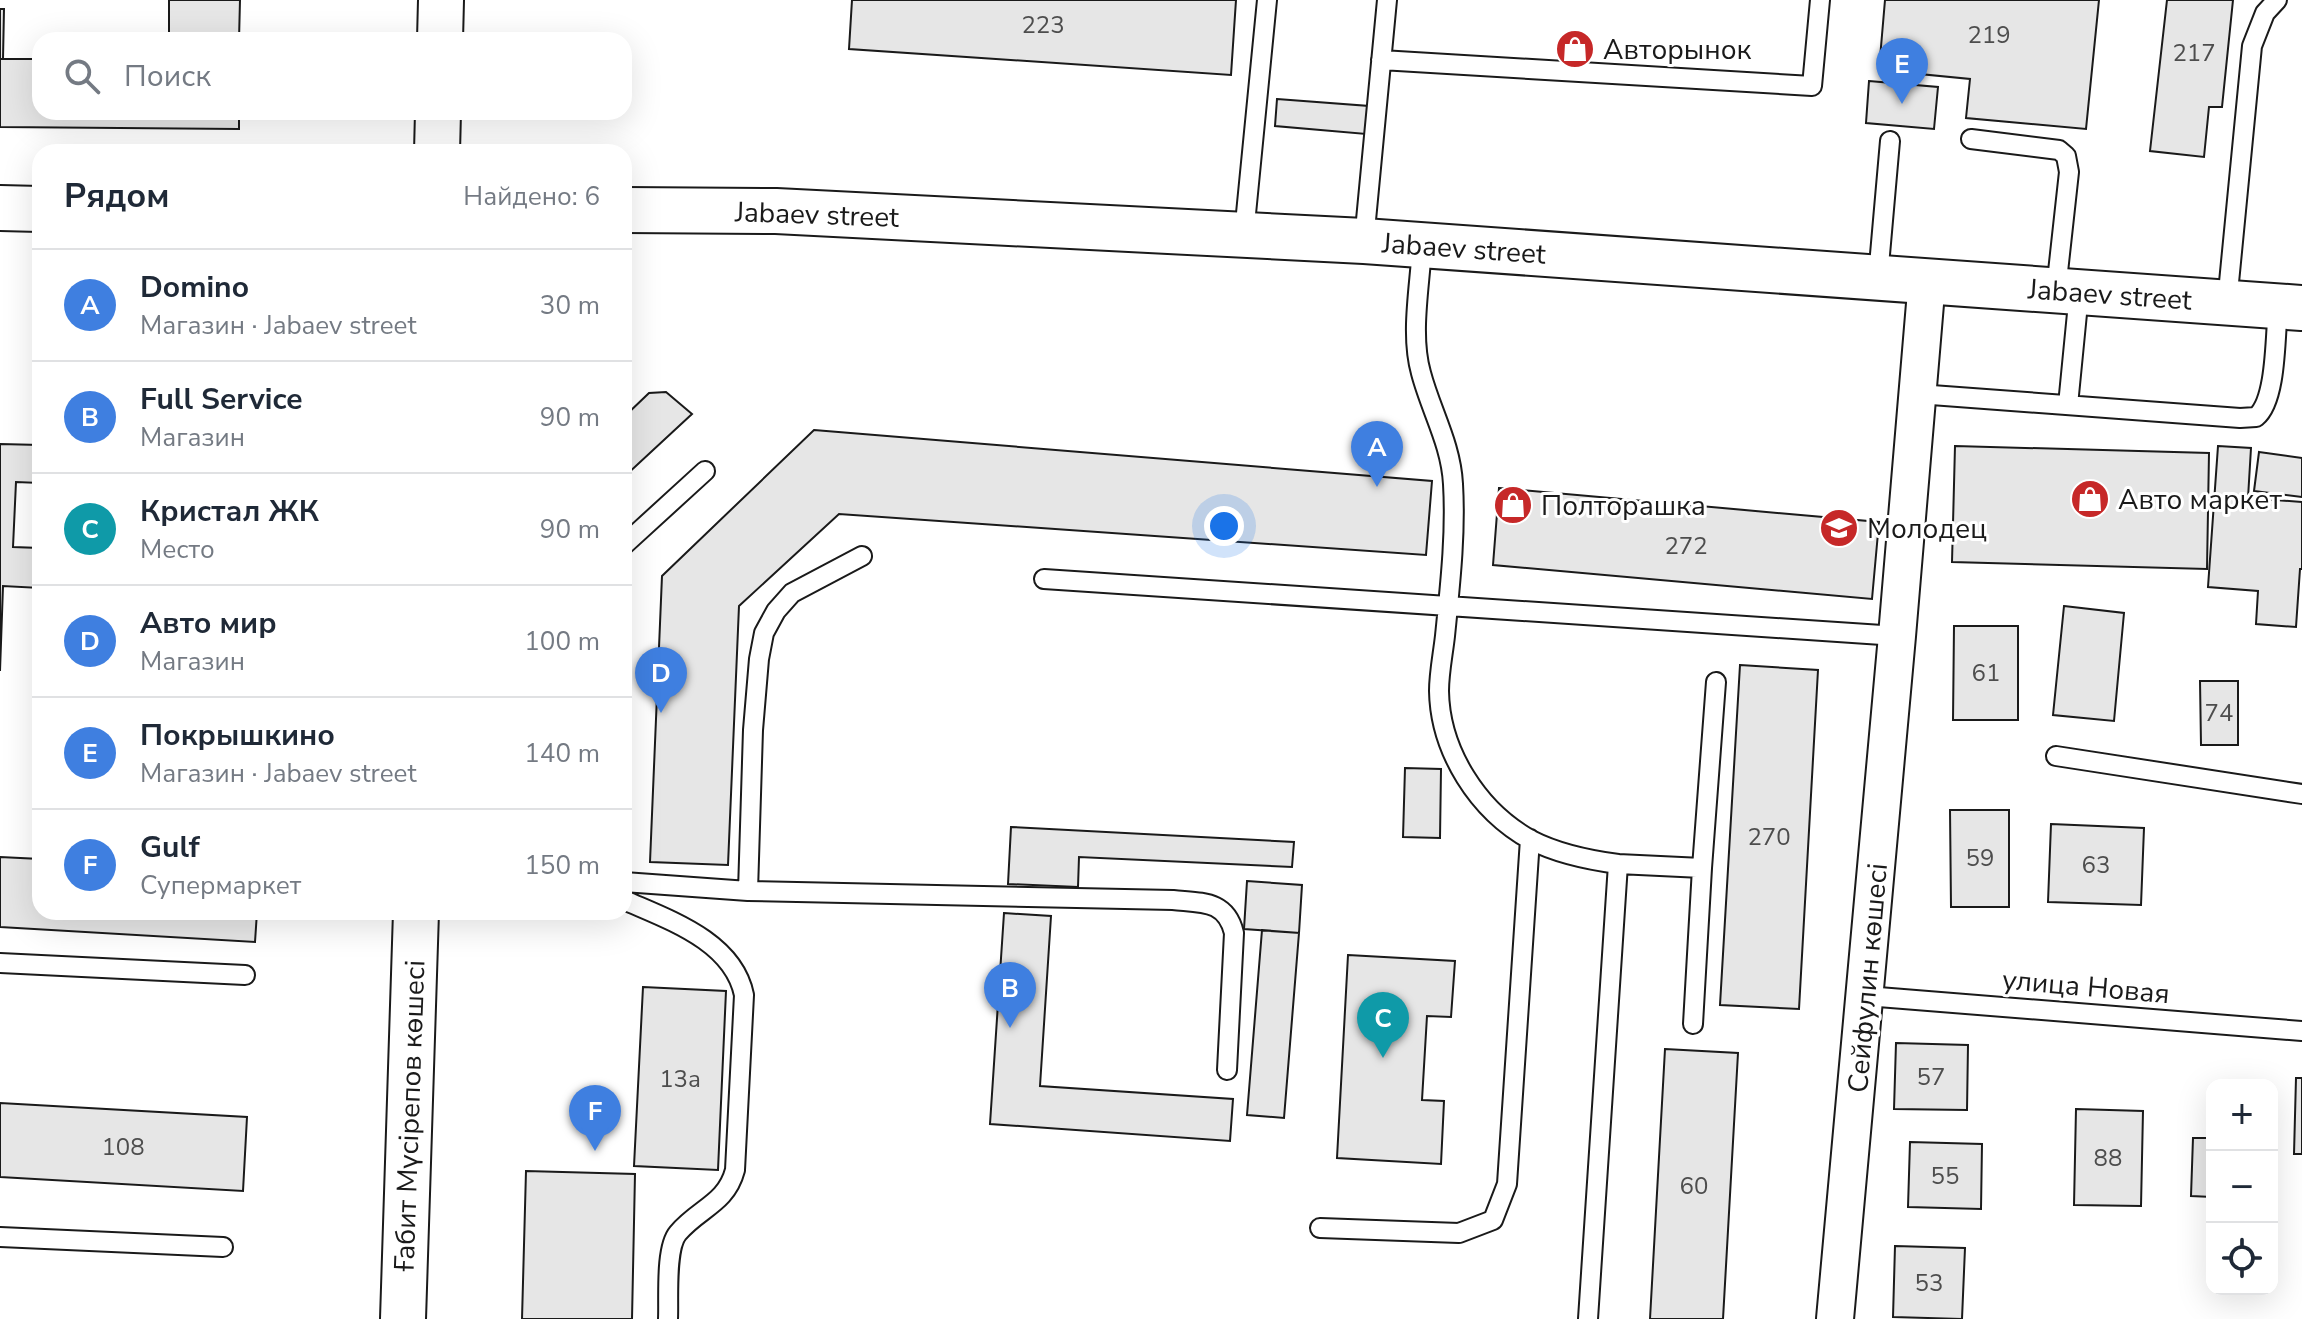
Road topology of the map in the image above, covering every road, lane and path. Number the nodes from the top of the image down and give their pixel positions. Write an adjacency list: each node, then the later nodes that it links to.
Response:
1 (441, 0): 6 (main road)
2 (1267, 0): 15 (lane)
3 (1387, 0): 7 (lane)
4 (1820, 0): 7 (lane)
5 (2277, 0): 21 (lane)
6 (440, 32)
7 (1381, 60): 16 (lane)
8 (438, 120): 11 (main road)
9 (1971, 139): 20 (lane)
10 (1890, 141): 18 (lane)
11 (437, 144)
12 (0, 208): 13 (main road)
13 (32, 209)
14 (632, 210): 15 (main road, Jabaev street)
15 (1244, 234): 16 (main road, Jabaev street)
16 (1364, 241): 17 (main road, Jabaev street)
17 (1422, 246): 18 (main road, Jabaev street); 29 (lane)
18 (1878, 277): 19 (main road, Jabaev street)
19 (1927, 280): 20 (main road, Jabaev street); 23 (street, Сейфулин көшесі)
20 (2068, 291): 21 (main road, Jabaev street); 24 (lane)
21 (2227, 303): 22 (main road, Jabaev street)
22 (2290, 308): 24 (lane)
23 (1918, 394): 24 (lane); 30 (street, Сейфулин көшесі)
24 (2068, 405)
25 (705, 471): 26 (lane)
26 (632, 538)
27 (862, 556): 38 (lane)
28 (1044, 579): 29 (lane)
29 (1448, 607): 30 (lane); 34 (lane)
30 (1897, 636): 43 (street, Сейфулин көшесі)
31 (1716, 682): 36 (lane)
32 (2056, 756): 33 (lane)
33 (2302, 794)
34 (1530, 839): 35 (lane); 47 (lane)
35 (1618, 864): 36 (lane); 52 (lane)
36 (1702, 868): 44 (lane)
37 (632, 883): 38 (lane)
38 (748, 891): 46 (lane)
39 (632, 904): 51 (lane)
40 (416, 920): 50 (main road, Ғабит Мүсірепов көшесі)
41 (0, 963): 42 (lane)
42 (245, 975)
43 (1866, 996): 45 (lane, улица Новая); 53 (street, Сейфулин көшесі)
44 (1693, 1024)
45 (2302, 1031)
46 (1227, 1070)
47 (1320, 1228)
48 (0, 1237): 49 (lane)
49 (223, 1247)
50 (403, 1319)
51 (668, 1319)
52 (1588, 1319)
53 (1835, 1319)

